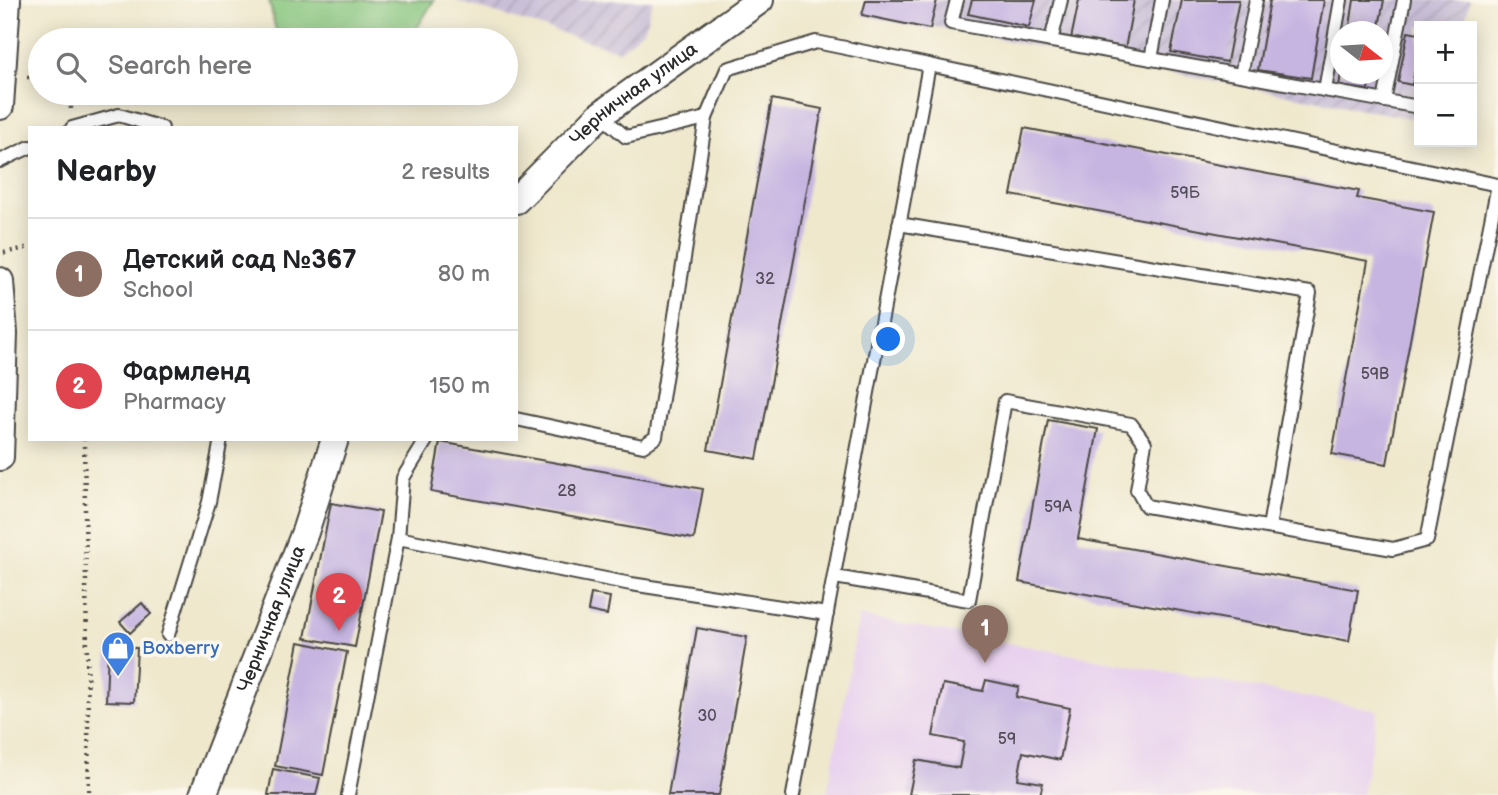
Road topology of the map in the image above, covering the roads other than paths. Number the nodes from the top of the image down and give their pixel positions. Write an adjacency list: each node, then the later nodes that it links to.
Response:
1 (7, 0): 15 (street)
2 (760, 0): 17 (street, Черничная улица)
3 (957, 0): 9 (lane)
4 (1060, 0): 9 (lane)
5 (1161, 0): 10 (lane)
6 (1256, 0): 12 (lane)
7 (1341, 0): 13 (lane)
8 (1404, 0): 14 (lane)
9 (1051, 41): 10 (lane)
10 (1150, 59): 12 (lane)
11 (929, 65): 18 (lane); 23 (lane); 25 (lane)
12 (1241, 75): 13 (lane)
13 (1325, 90): 14 (lane)
14 (1384, 100): 16 (lane)
15 (0, 106)
16 (1414, 106)
17 (600, 115): 18 (lane); 24 (street, Черничная улица)
18 (706, 118): 27 (lane)
19 (79, 126): 20 (lane)
20 (155, 126)
21 (28, 148): 22 (lane)
22 (0, 161)
23 (1498, 185): 32 (lane)
24 (518, 198)
25 (899, 224): 32 (lane); 34 (lane)
26 (0, 281): 31 (street)
27 (518, 419)
28 (221, 441): 36 (lane)
29 (334, 441): 37 (street, Черничная улица)
30 (426, 441): 33 (lane)
31 (0, 457)
32 (1269, 527): 34 (lane)
33 (398, 538): 35 (lane); 38 (lane)
34 (835, 577): 35 (lane)
35 (827, 614): 39 (lane)
36 (168, 635)
37 (203, 795)
38 (348, 795)
39 (793, 795)

